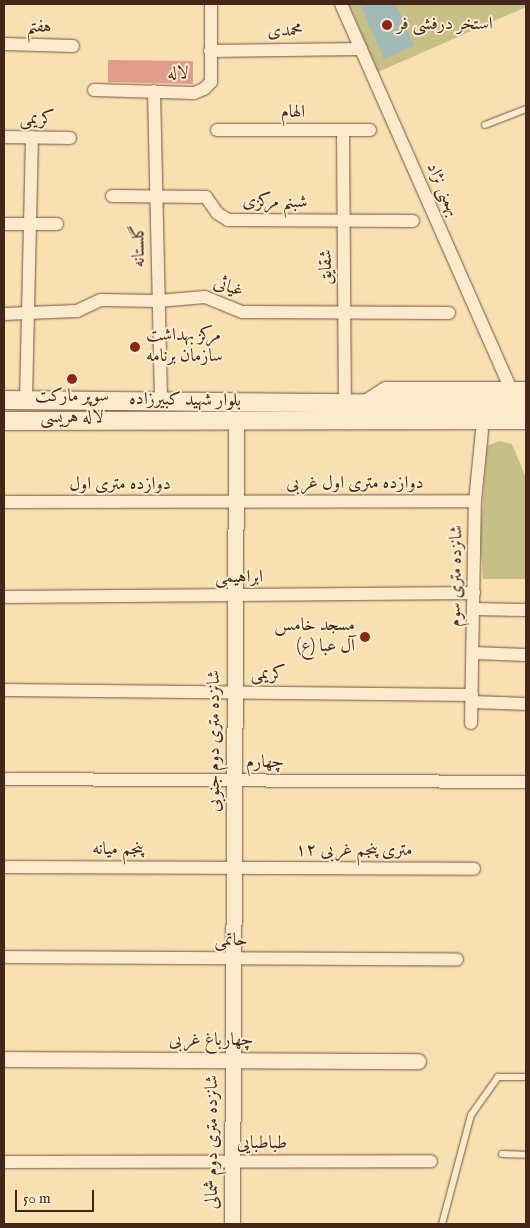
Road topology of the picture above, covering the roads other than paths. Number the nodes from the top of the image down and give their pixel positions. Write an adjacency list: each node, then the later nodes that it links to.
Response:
1 (211, 4): 6 (street, لاله)
2 (341, 4): 5 (street, بهمنی نژاد)
3 (4, 44): 4 (street, هفتم)
4 (73, 46)
5 (361, 49): 6 (street, محمدی); 29 (street, بهمنی نژاد)
6 (210, 51): 8 (street, لاله)
7 (94, 90): 8 (street, لاله)
8 (154, 91): 18 (street, گلستانه)
9 (526, 109): 10 (lane)
10 (485, 125)
11 (217, 130): 12 (street, الهام)
12 (343, 130): 13 (street, الهام); 19 (street, شقایق)
13 (370, 130)
14 (4, 137): 15 (street, کریمی)
15 (32, 137): 16 (street, کریمی); 22 (street)
16 (70, 138)
17 (112, 196): 18 (street, شبنم مرکزی)
18 (156, 196): 19 (street, شبنم مرکزی); 24 (street, گلستانه)
19 (344, 221): 20 (street, شبنم مرکزی); 25 (street, شقایق)
20 (413, 221)
21 (4, 224): 22 (street)
22 (30, 224): 23 (street); 28 (street)
23 (57, 224)
24 (158, 301): 25 (street, غیاثی); 28 (street, غیاثی); 32 (street, گلستانه)
25 (345, 313): 26 (street, غیاثی); 33 (street, شقایق)
26 (449, 313)
27 (4, 314): 28 (street, غیاثی)
28 (28, 315): 31 (street)
29 (519, 391): 34 (main road)
30 (4, 400): 31 (main road, بلوار شهید کبیرزاده)
31 (26, 400): 32 (main road, بلوار شهید کبیرزاده)
32 (160, 400): 33 (main road, بلوار شهید کبیرزاده)
33 (346, 403): 34 (main road, بلوار شهید کبیرزاده)
34 (366, 404): 36 (main road, بلوار شهید کبیرزاده)
35 (526, 405): 36 (main road, بلوار شهید کبیرزاده)
36 (424, 412): 38 (main road, بلوار شهید کبیرزاده); 39 (main road, بلوار شهید کبیرزاده)
37 (4, 420): 40 (main road, بلوار شهید کبیرزاده)
38 (526, 420)
39 (365, 422): 40 (main road, بلوار شهید کبیرزاده); 41 (main road, بلوار شهید کبیرزاده)
40 (236, 423): 45 (street, شانزده متری دوم جنوبی)
41 (482, 431): 42 (main road, بلوار شهید کبیرزاده); 43 (street, شانزده متری سوم)
42 (526, 432)
43 (475, 501): 45 (street, دوازده متری اول غربی); 46 (street, شانزده متری سوم)
44 (4, 502): 45 (street, دوازده متری اول)
45 (236, 502): 47 (street, شانزده متری دوم جنوبی)
46 (474, 593): 47 (street, ابراهیمی); 49 (street, شانزده متری سوم)
47 (235, 595): 48 (street, ابراهیمی); 54 (street, شانزده متری دوم جنوبی)
48 (4, 597)
49 (474, 609): 50 (street); 51 (street, شانزده متری سوم)
50 (526, 610)
51 (473, 654): 52 (street); 55 (street, شانزده متری سوم)
52 (526, 655)
53 (4, 690): 54 (street, کریمی)
54 (234, 692): 55 (street, کریمی); 59 (street, شانزده متری دوم جنوبی)
55 (472, 698): 56 (street, کریمی); 57 (street, شانزده متری سوم)
56 (526, 704)
57 (471, 723)
58 (4, 780): 59 (street, چهارم)
59 (234, 781): 60 (street, چهارم); 62 (street, شانزده متری دوم جنوبی)
60 (526, 782)
61 (4, 868): 62 (street, پنجم میانه)
62 (233, 868): 63 (street, ۱۲ متری پنجم غربی); 65 (street, شانزده متری دوم جنوبی)
63 (474, 869)
64 (4, 957): 65 (street, حاتمی)
65 (232, 958): 66 (street, حاتمی); 68 (street, شانزده متری دوم جنوبی)
66 (457, 960)
67 (4, 1059): 68 (street, چهارباغ غربی)
68 (232, 1060): 69 (street, چهارباغ غربی); 73 (street, شانزده متری دوم شمالی)
69 (418, 1060)
70 (526, 1077): 77 (lane)
71 (502, 1154): 72 (lane)
72 (526, 1155)
73 (232, 1161): 74 (street, طباطبایی); 75 (street, طباطبایی); 76 (street, شانزده متری دوم شمالی)
74 (431, 1161)
75 (4, 1162)
76 (232, 1224)
77 (442, 1224)

